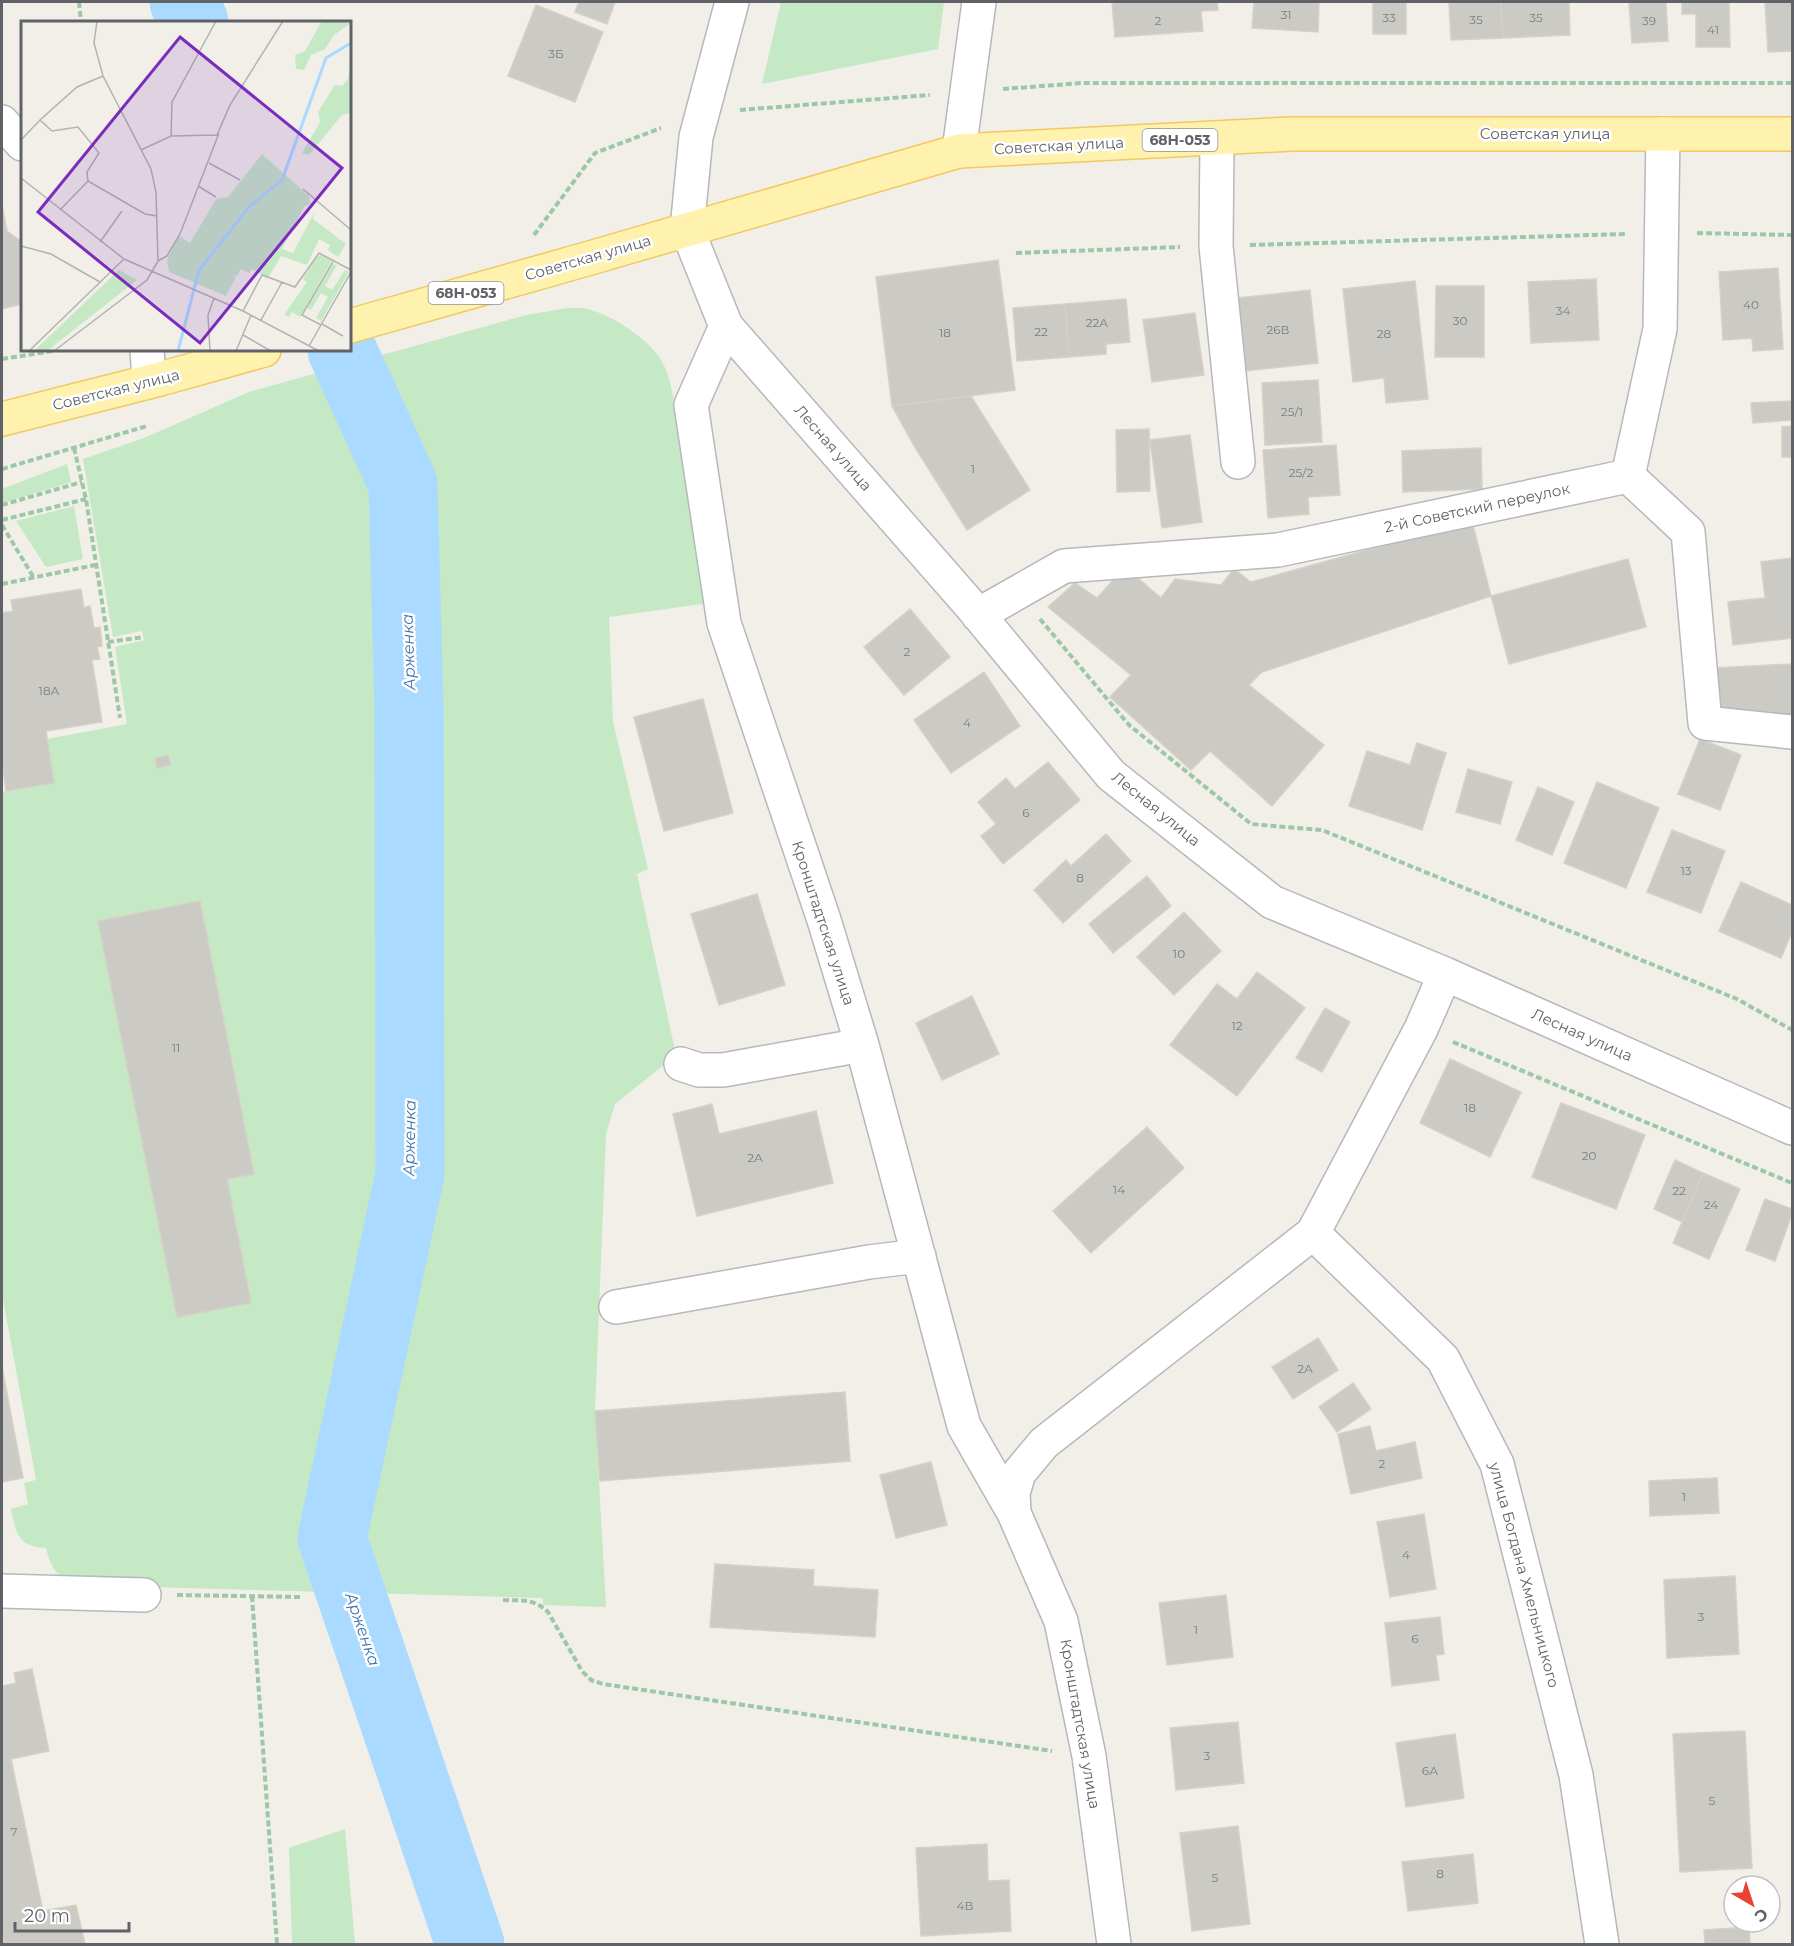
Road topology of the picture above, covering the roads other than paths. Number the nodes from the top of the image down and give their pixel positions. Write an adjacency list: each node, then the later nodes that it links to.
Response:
1 (732, 2): 9 (street)
2 (979, 2): 8 (street)
3 (2, 122): 7 (street)
4 (1663, 134): 5 (main road, Советская улица / 68Н-053); 6 (main road, Советская улица / 68Н-053); 16 (street)
5 (1792, 134)
6 (1217, 138): 8 (main road, Советская улица / 68Н-053); 15 (street)
7 (21, 143)
8 (959, 151): 9 (main road, Советская улица / 68Н-053)
9 (687, 229): 10 (main road, Советская улица / 68Н-053); 11 (street, Лесная улица)
10 (351, 326)
11 (726, 326): 17 (street, Лесная улица); 20 (street, Кронштадтская улица)
12 (258, 351): 13 (main road, Советская улица)
13 (152, 369): 14 (main road, Советская улица)
14 (2, 419)
15 (1238, 462)
16 (1628, 476): 17 (street, 2-й Советский переулок); 18 (street)
17 (978, 615): 19 (street, Лесная улица)
18 (1792, 732)
19 (1445, 974): 22 (street, Лесная улица); 23 (street)
20 (862, 1045): 21 (street); 24 (street, Кронштадтская улица)
21 (681, 1064)
22 (1792, 1128)
23 (1313, 1233): 26 (street); 30 (street, улица Богдана Хмельницкого)
24 (919, 1256): 25 (street); 26 (street, Кронштадтская улица)
25 (616, 1307)
26 (1014, 1503): 29 (street, Кронштадтская улица)
27 (2, 1591): 28 (street)
28 (144, 1595)
29 (1114, 1944)
30 (1602, 1944)

